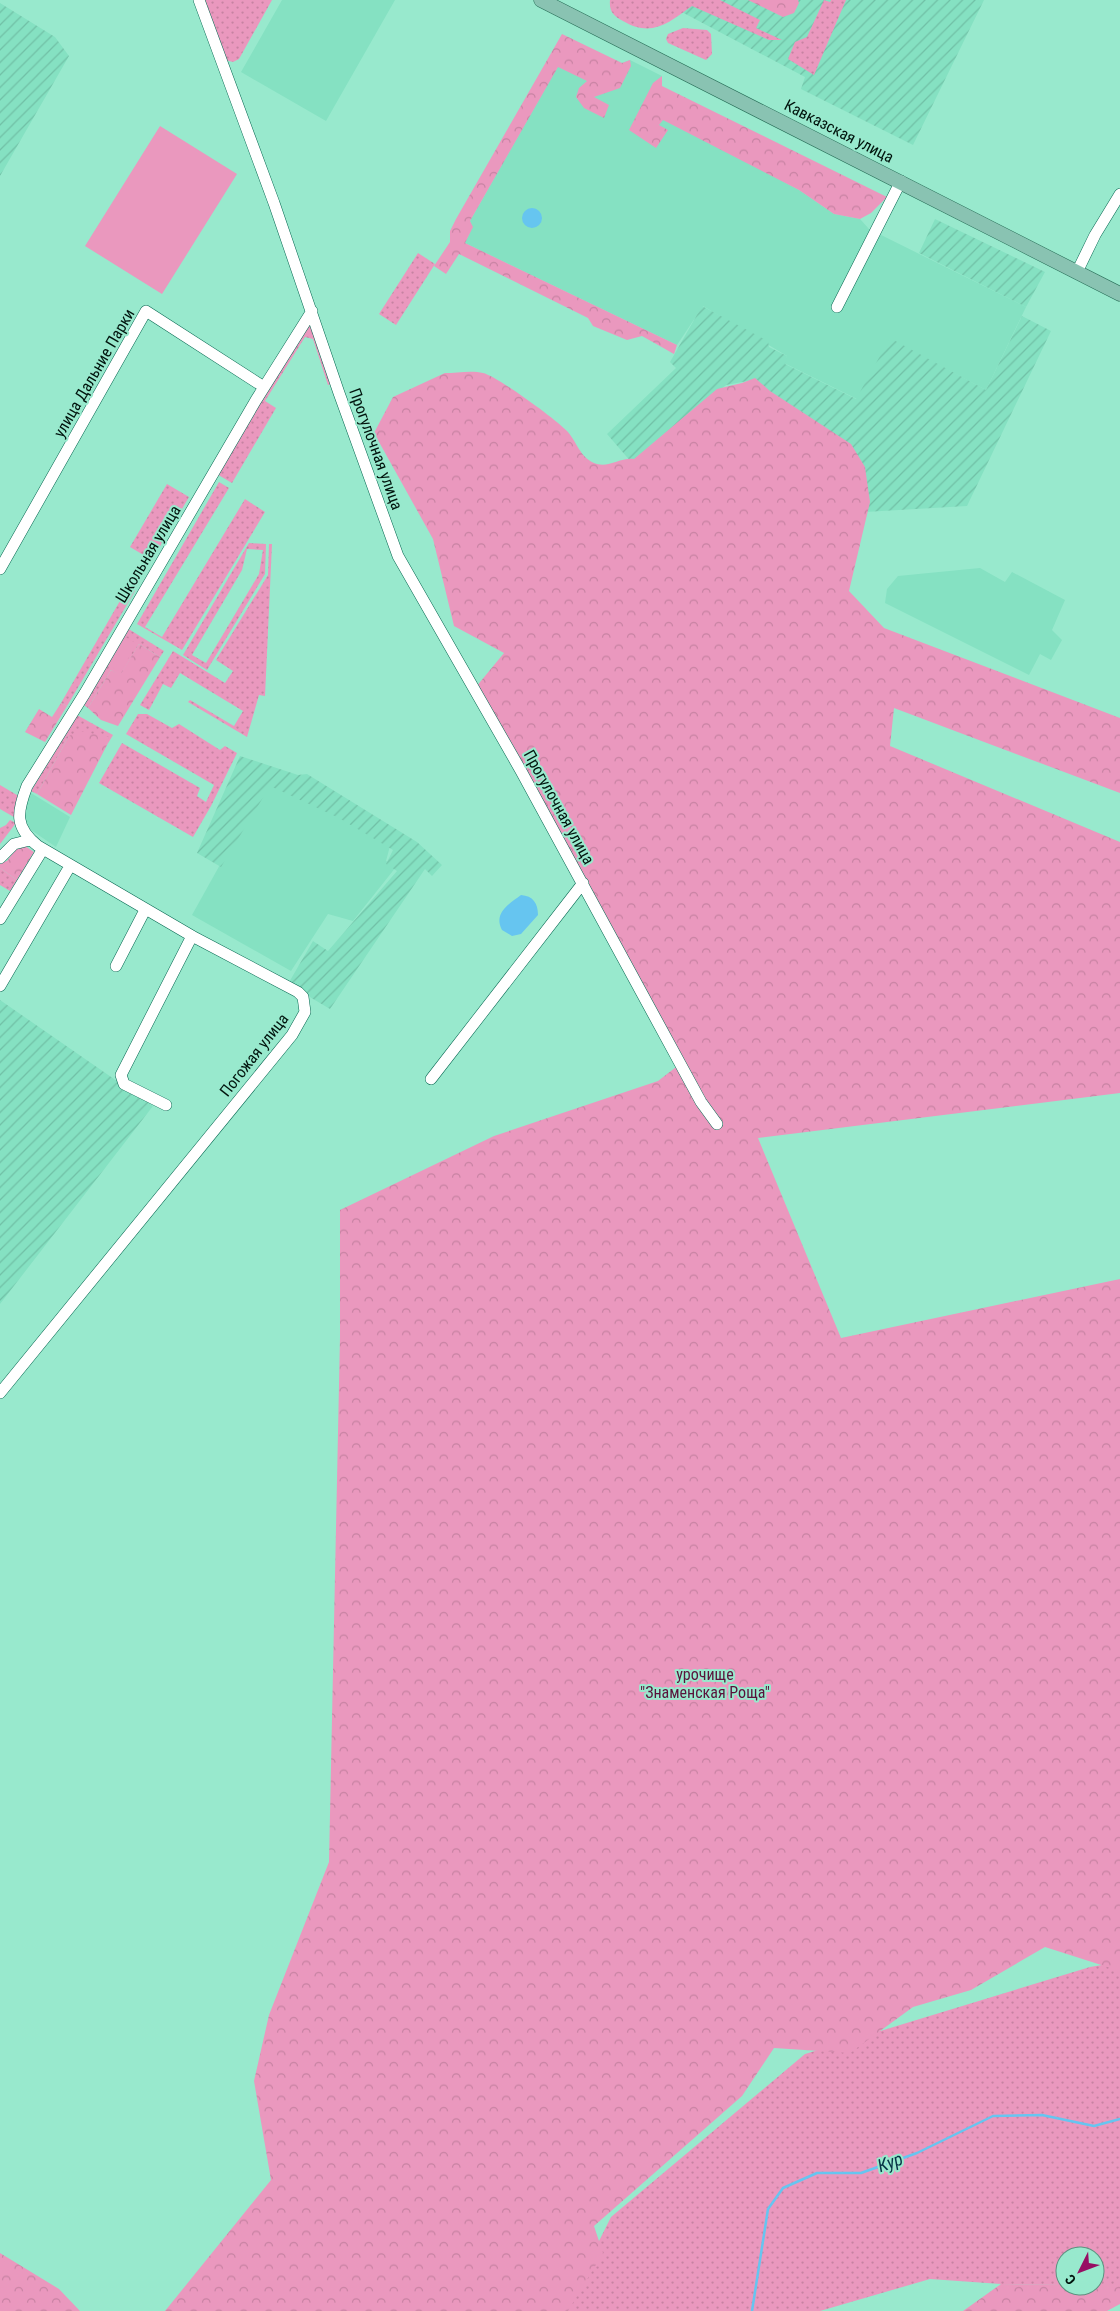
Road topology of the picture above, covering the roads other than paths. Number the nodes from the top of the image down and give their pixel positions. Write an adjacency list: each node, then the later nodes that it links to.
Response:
1 (199, 0): 8 (street, Прогулочная улица)
2 (541, 0): 3 (main road, Кавказская улица)
3 (901, 181): 5 (main road, Кавказская улица); 7 (street)
4 (1120, 194): 5 (street)
5 (1077, 272): 6 (main road, Кавказская улица)
6 (1120, 294)
7 (837, 307)
8 (312, 311): 9 (street, Школьная улица); 16 (street, Прогулочная улица)
9 (264, 387): 10 (street, улица Дальние Парки); 11 (street, Школьная улица)
10 (0, 569)
11 (18, 817): 12 (street, Погожая улица)
12 (30, 840): 13 (street, Погожая улица); 14 (street)
13 (43, 850): 15 (street, Погожая улица); 18 (street)
14 (0, 858)
15 (70, 866): 17 (street, Погожая улица); 21 (street)
16 (582, 882): 22 (street, Прогулочная улица); 24 (street, Прогулочная улица)
17 (145, 910): 19 (street, Погожая улица); 20 (street)
18 (0, 919)
19 (192, 936): 23 (street); 25 (street, Погожая улица)
20 (116, 966)
21 (0, 986)
22 (431, 1079)
23 (166, 1106)
24 (717, 1124)
25 (0, 1393)

